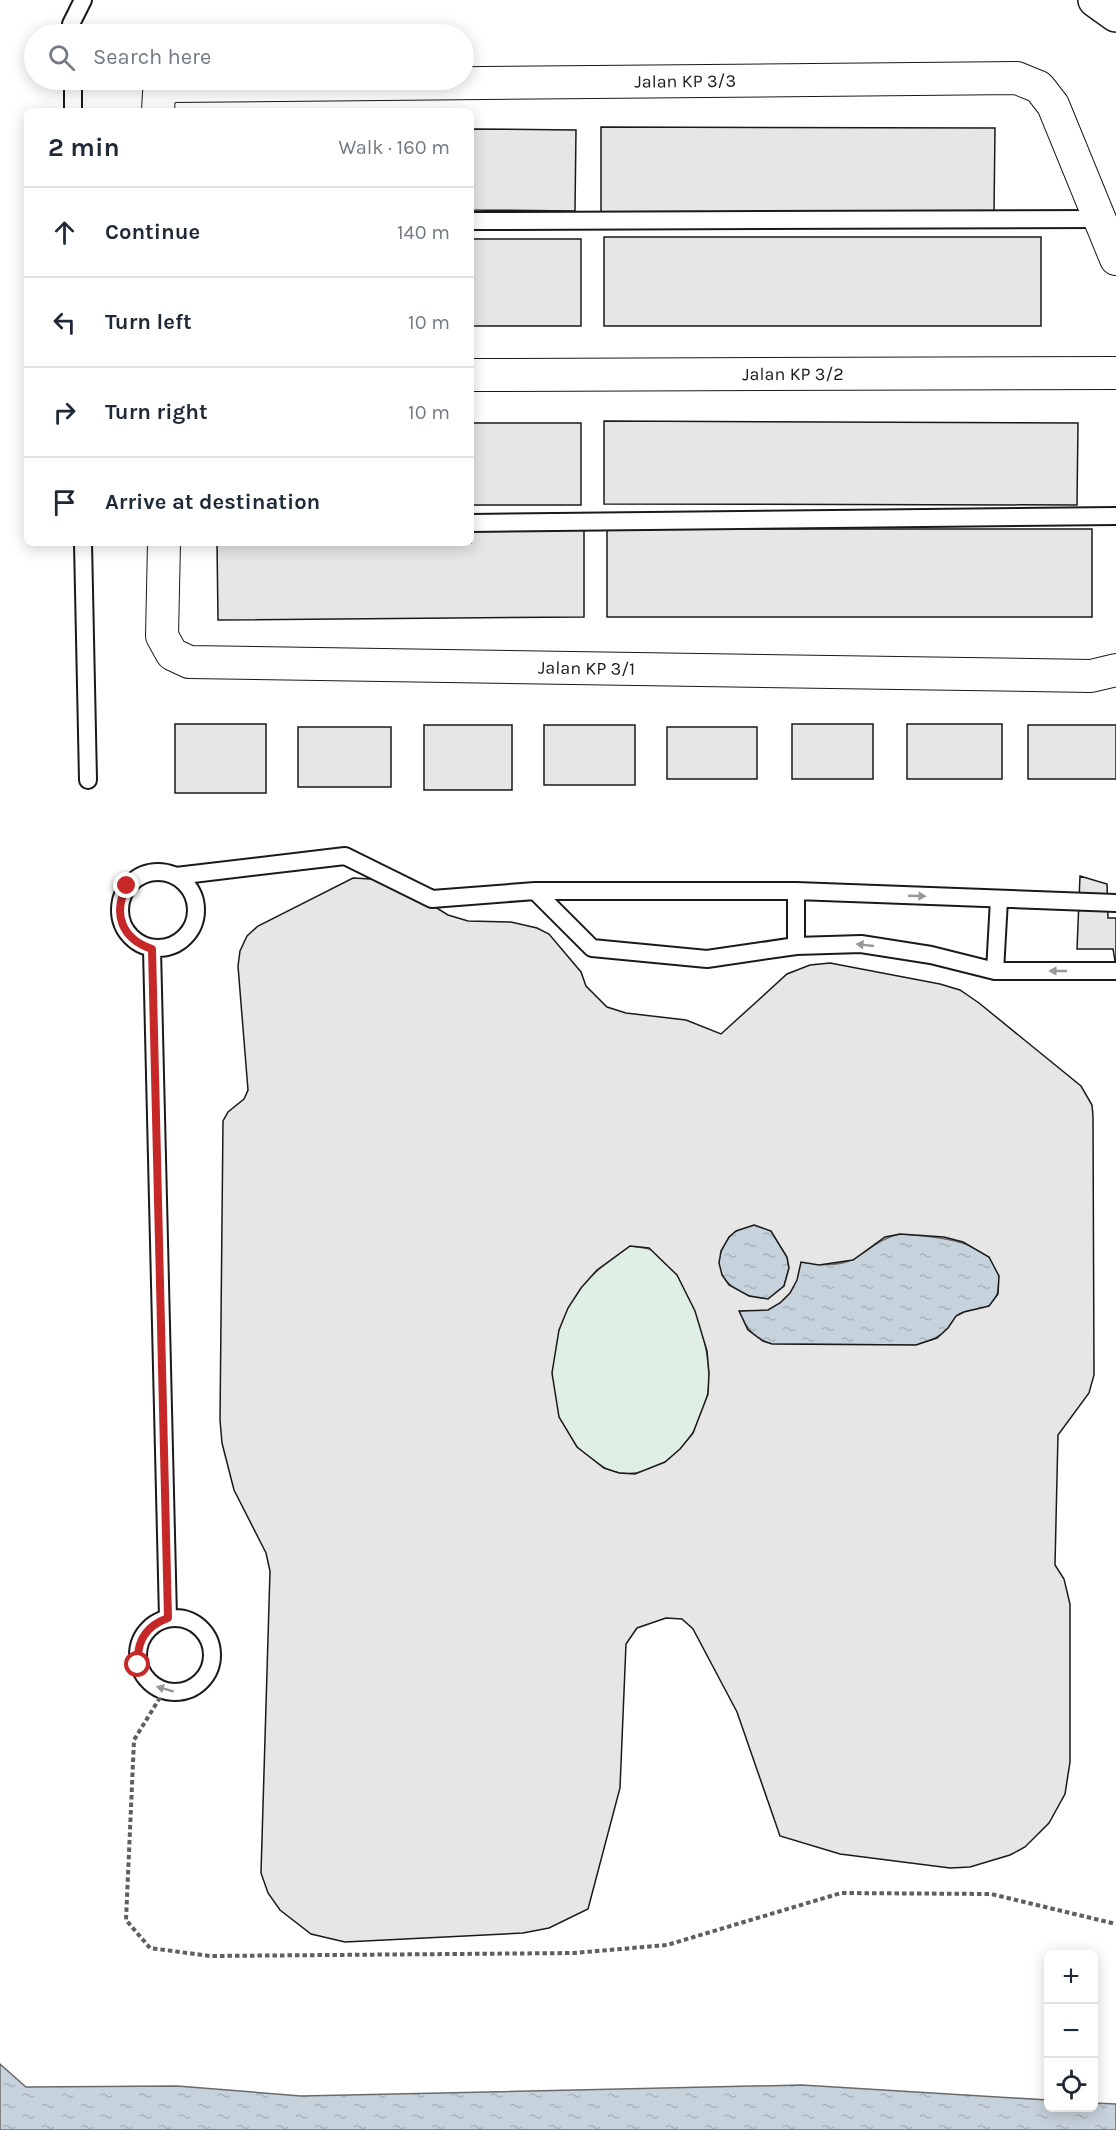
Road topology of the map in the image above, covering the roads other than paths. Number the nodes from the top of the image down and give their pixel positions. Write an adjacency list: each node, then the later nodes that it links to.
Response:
1 (83, 0): 4 (lane)
2 (1095, 0): 3 (street)
3 (1116, 15)
4 (71, 24)
5 (474, 83): 10 (street, Jalan KP 3/3)
6 (73, 90): 8 (lane)
7 (165, 90): 9 (street, Jalan KP 3/3)
8 (73, 108)
9 (158, 108)
10 (1100, 219): 11 (lane); 12 (street, Jalan KP 3/3)
11 (474, 221)
12 (1116, 259)
13 (1116, 373): 14 (street, Jalan KP 3/2)
14 (474, 375)
15 (1116, 516): 16 (lane)
16 (474, 523)
17 (83, 546): 20 (lane)
18 (164, 546): 19 (street, Jalan KP 3/1)
19 (1116, 670)
20 (88, 780)
21 (176, 876): 22 (lane); 27 (lane); 27 (lane)
22 (535, 891): 23 (lane); 26 (lane)
23 (796, 891): 24 (lane, one-way to 24); 26 (lane)
24 (999, 900): 25 (lane); 28 (lane)
25 (1116, 903)
26 (796, 946): 28 (lane, one-way to 26)
27 (152, 949): 30 (lane)
28 (995, 971): 29 (lane, one-way to 28)
29 (1116, 971)
30 (168, 1618): 30 (lane, one-way to 30)

